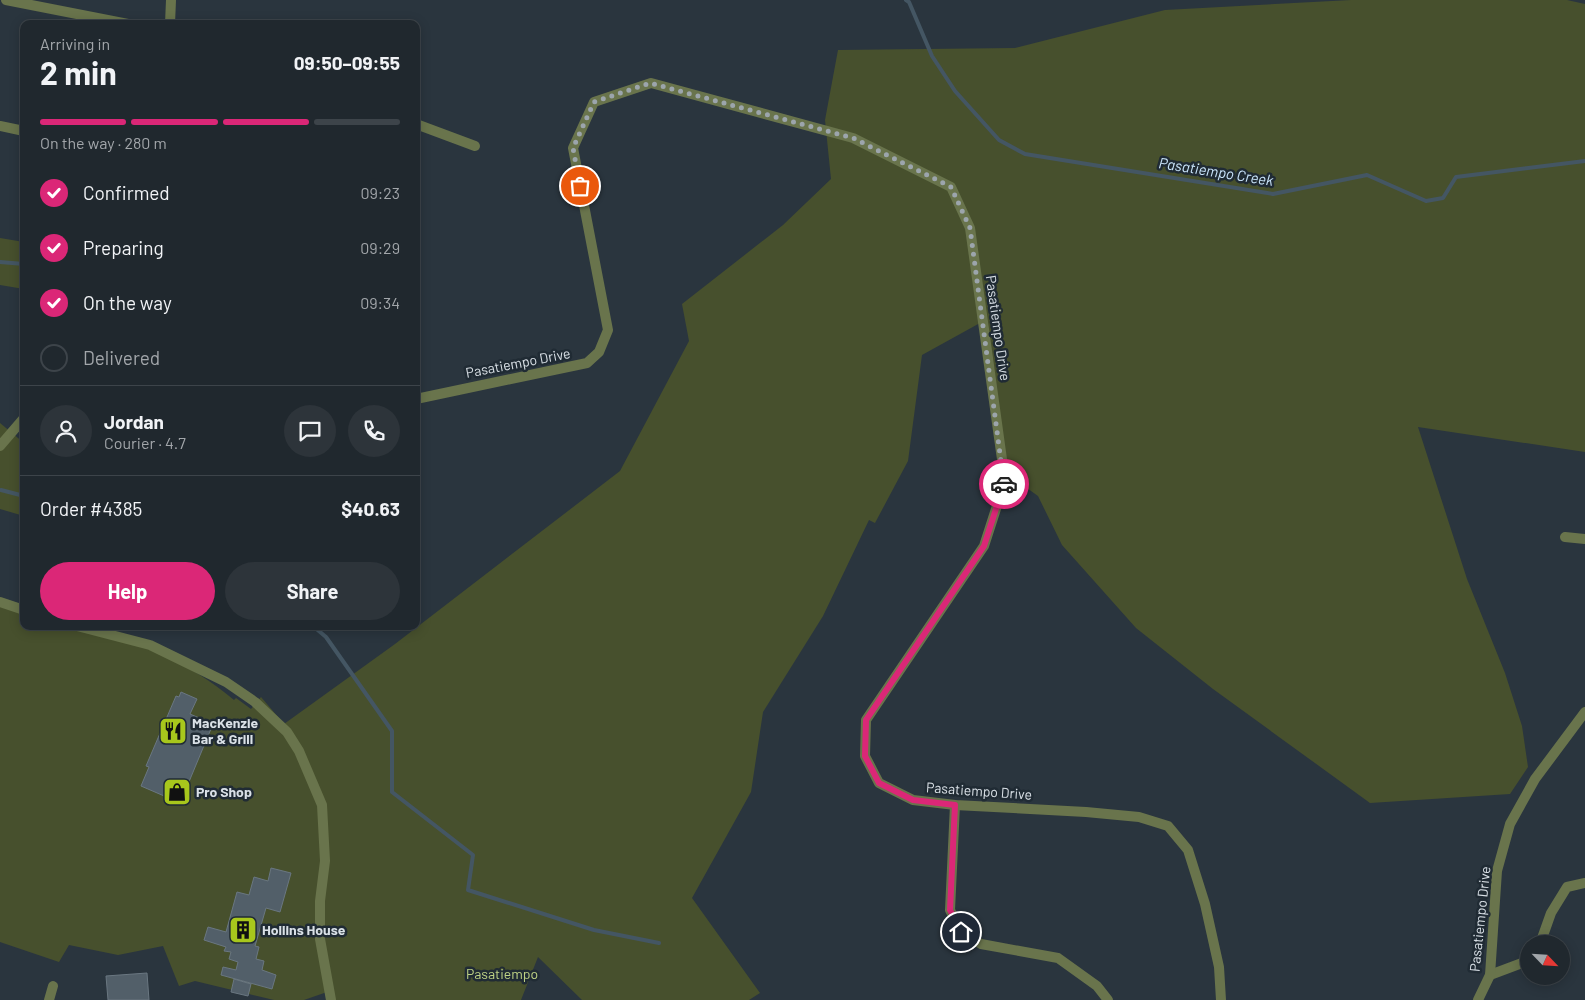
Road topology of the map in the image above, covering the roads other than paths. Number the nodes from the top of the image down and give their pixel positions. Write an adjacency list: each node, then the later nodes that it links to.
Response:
1 (6, 0): 3 (street)
2 (171, 0): 4 (street)
3 (108, 20)
4 (170, 20)
5 (420, 125): 8 (street)
6 (0, 126): 7 (street)
7 (20, 130)
8 (475, 146)
9 (420, 397): 18 (street, Pasatiempo Drive)
10 (20, 421): 11 (street)
11 (0, 446)
12 (1565, 537): 13 (street)
13 (1585, 539)
14 (0, 602): 15 (street)
15 (20, 609)
16 (92, 630): 25 (street)
17 (1584, 714): 22 (street, Pasatiempo Drive)
18 (955, 805): 26 (street); 27 (street, Pasatiempo Drive)
19 (1585, 883): 20 (street)
20 (1543, 935)
21 (1520, 964): 22 (street)
22 (1490, 975): 28 (street, Pasatiempo Drive)
23 (53, 986): 24 (street)
24 (49, 1000)
25 (331, 1000)
26 (1108, 1000)
27 (1221, 1000)
28 (1478, 1000)

